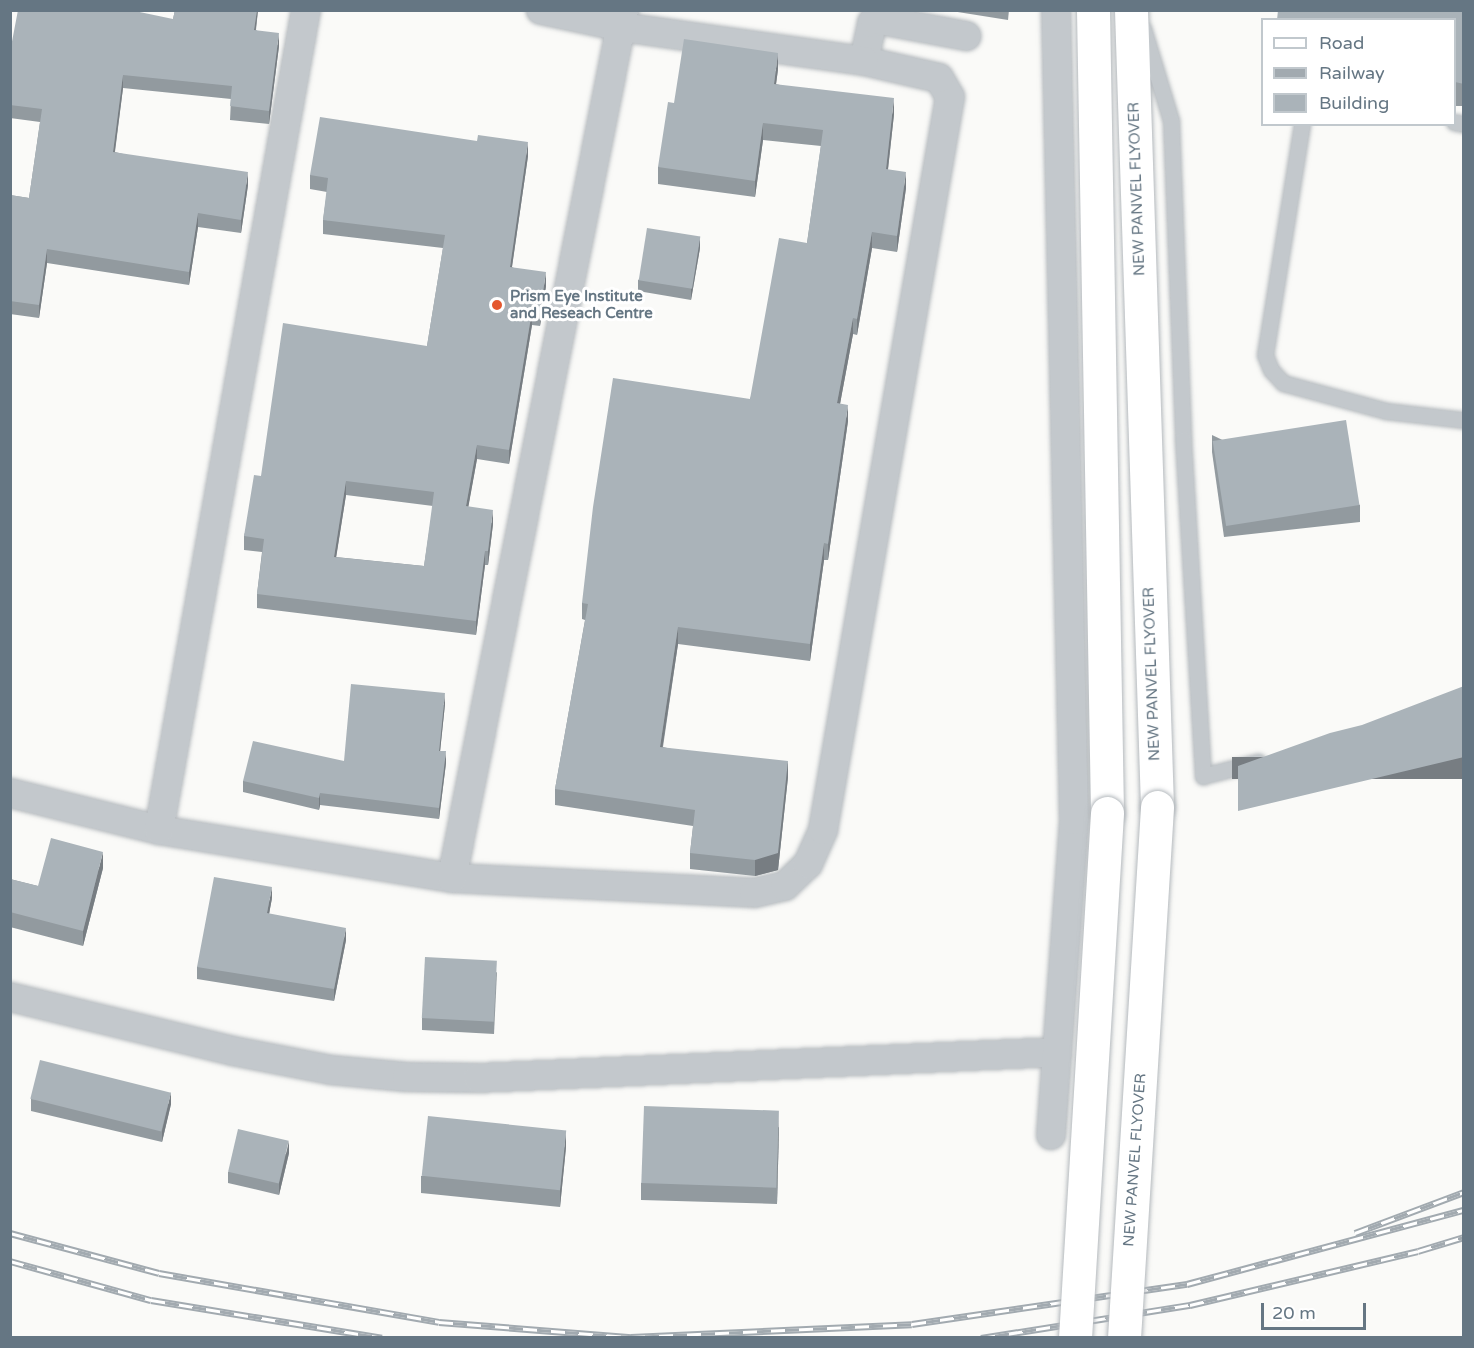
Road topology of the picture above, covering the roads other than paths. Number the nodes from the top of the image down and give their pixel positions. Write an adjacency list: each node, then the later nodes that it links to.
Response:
1 (306, 10): 14 (street)
2 (540, 10): 7 (street)
3 (1056, 10): 17 (street)
4 (1093, 10): 19 (main road, bridge)
5 (1131, 10): 20 (main road, NEW PANVEL FLYOVER, bridge)
6 (1137, 10): 12 (lane)
7 (623, 19): 9 (street); 15 (street)
8 (966, 36): 9 (street)
9 (864, 61): 15 (street)
10 (1302, 126): 11 (lane)
11 (1464, 420)
12 (1269, 759)
13 (10, 793): 14 (street)
14 (159, 830): 15 (street)
15 (452, 878)
16 (10, 997): 17 (street)
17 (1057, 1052): 18 (street)
18 (1051, 1136)
19 (1076, 1338)
20 (1124, 1338)

